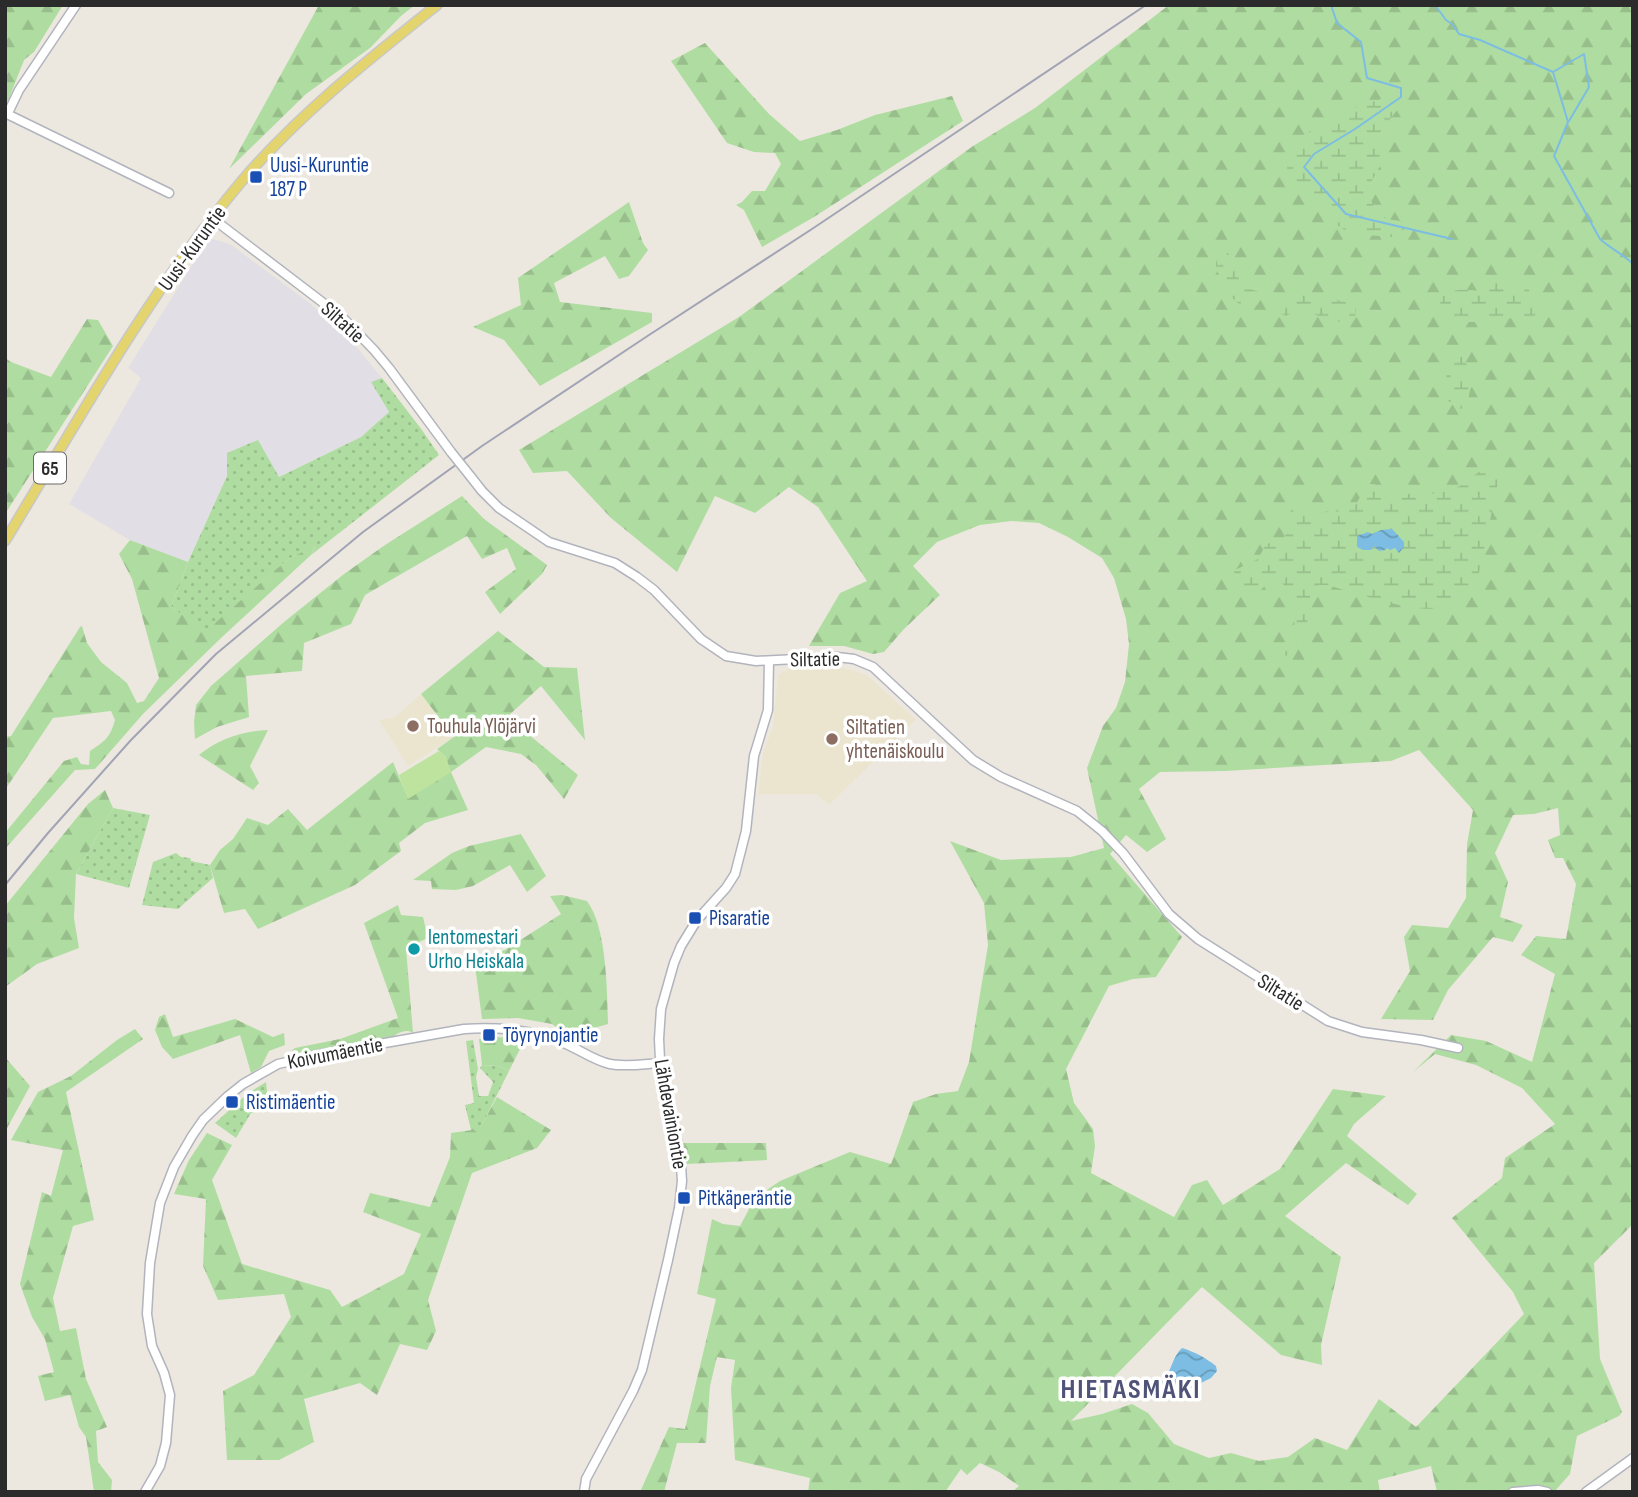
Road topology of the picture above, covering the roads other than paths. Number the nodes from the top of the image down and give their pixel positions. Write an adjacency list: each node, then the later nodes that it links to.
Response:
1 (76, 5): 3 (street)
2 (437, 5): 5 (main road, Uusi-Kuruntie / 65)
3 (7, 113): 4 (street)
4 (169, 192)
5 (212, 218): 6 (main road, Uusi-Kuruntie / 65); 7 (street, Siltatie, bridge)
6 (5, 541)
7 (769, 661): 8 (street, Siltatie); 9 (street, Lähdevainiontie)
8 (1458, 1048)
9 (660, 1063): 11 (street, Koivumäentie); 12 (street, Lähdevainiontie)
10 (1633, 1458): 15 (street)
11 (145, 1492)
12 (584, 1492)
13 (1513, 1492): 14 (street)
14 (1547, 1492)
15 (1586, 1492)

